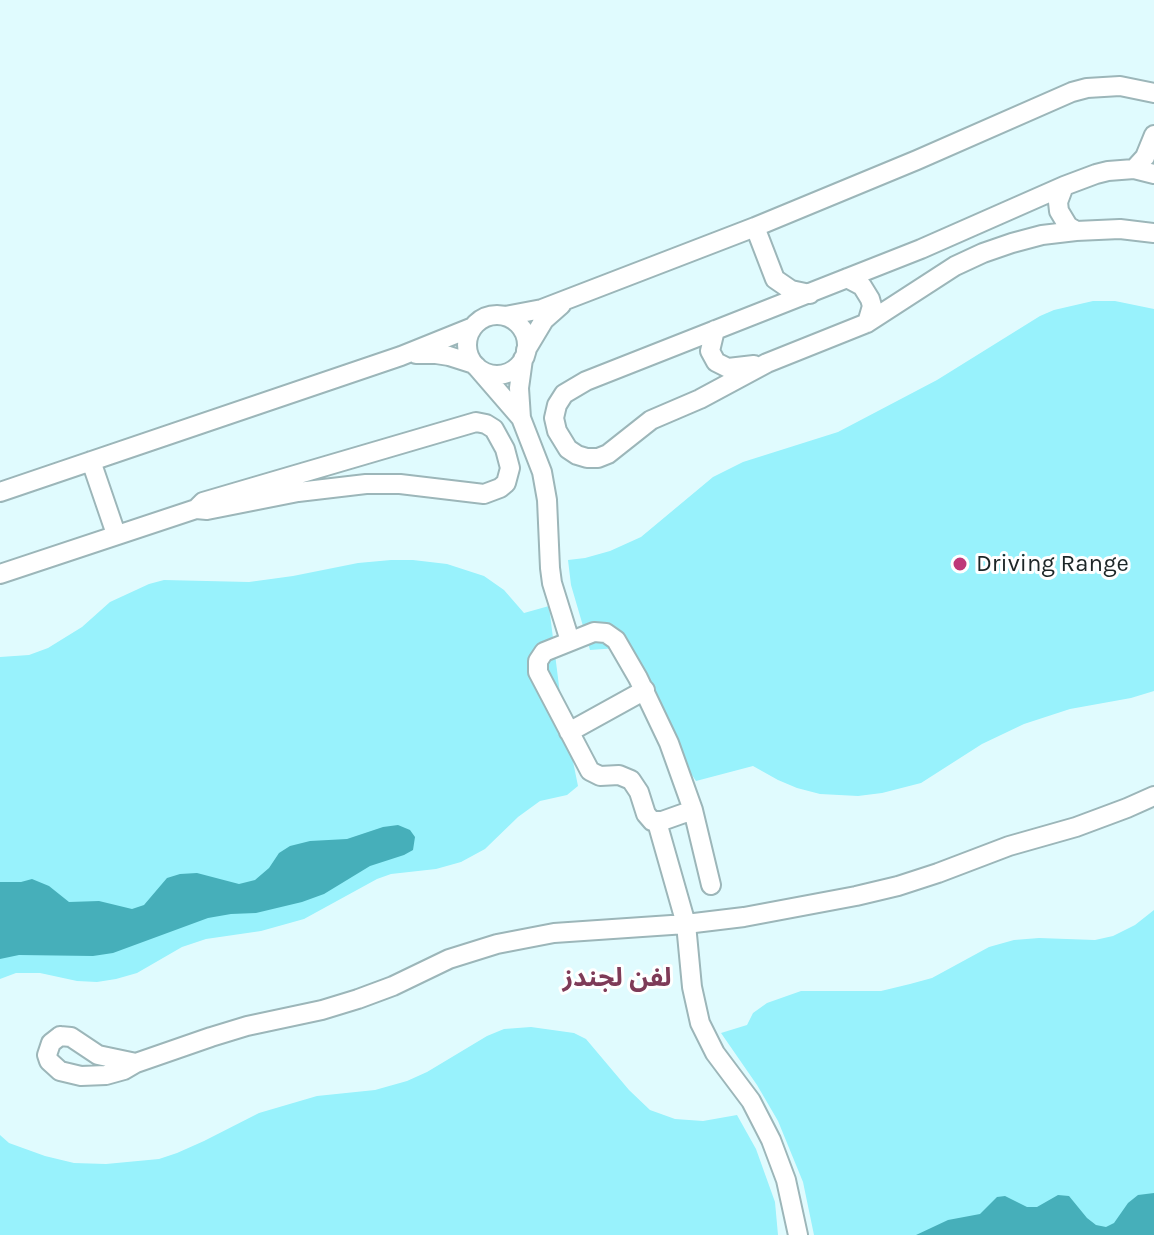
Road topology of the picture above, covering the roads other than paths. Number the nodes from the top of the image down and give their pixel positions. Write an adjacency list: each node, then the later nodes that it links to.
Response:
1 (1154, 93): 6 (street)
2 (1153, 144): 3 (street)
3 (1134, 169): 4 (street); 5 (street)
4 (1154, 174)
5 (1064, 186): 7 (street); 9 (street)
6 (755, 227): 10 (street); 12 (street)
7 (1076, 231): 8 (street); 15 (street)
8 (1154, 233)
9 (847, 278): 11 (street); 15 (street)
10 (775, 279): 11 (street); 13 (street)
11 (810, 294): 13 (street)
12 (573, 296): 14 (street); 18 (street)
13 (761, 313): 17 (street)
14 (505, 316): 16 (street); 18 (street)
15 (867, 323): 20 (street)
16 (473, 327): 19 (street); 21 (street)
17 (715, 330): 20 (street); 20 (street)
18 (525, 354): 21 (street); 22 (street)
19 (401, 356): 21 (street); 23 (street)
20 (767, 363)
21 (475, 365): 22 (street)
22 (521, 418): 28 (street)
23 (91, 461): 24 (street); 26 (street)
24 (0, 492)
25 (196, 509): 25 (street); 26 (street)
26 (116, 534): 27 (street)
27 (0, 574)
28 (570, 641): 29 (street); 30 (street)
29 (645, 690): 30 (street); 32 (street)
30 (569, 732): 33 (street)
31 (1154, 796): 35 (street)
32 (693, 810): 33 (street); 34 (street)
33 (657, 822): 35 (street)
34 (711, 885)
35 (686, 924): 36 (street); 37 (street)
36 (136, 1063)
37 (798, 1235)

